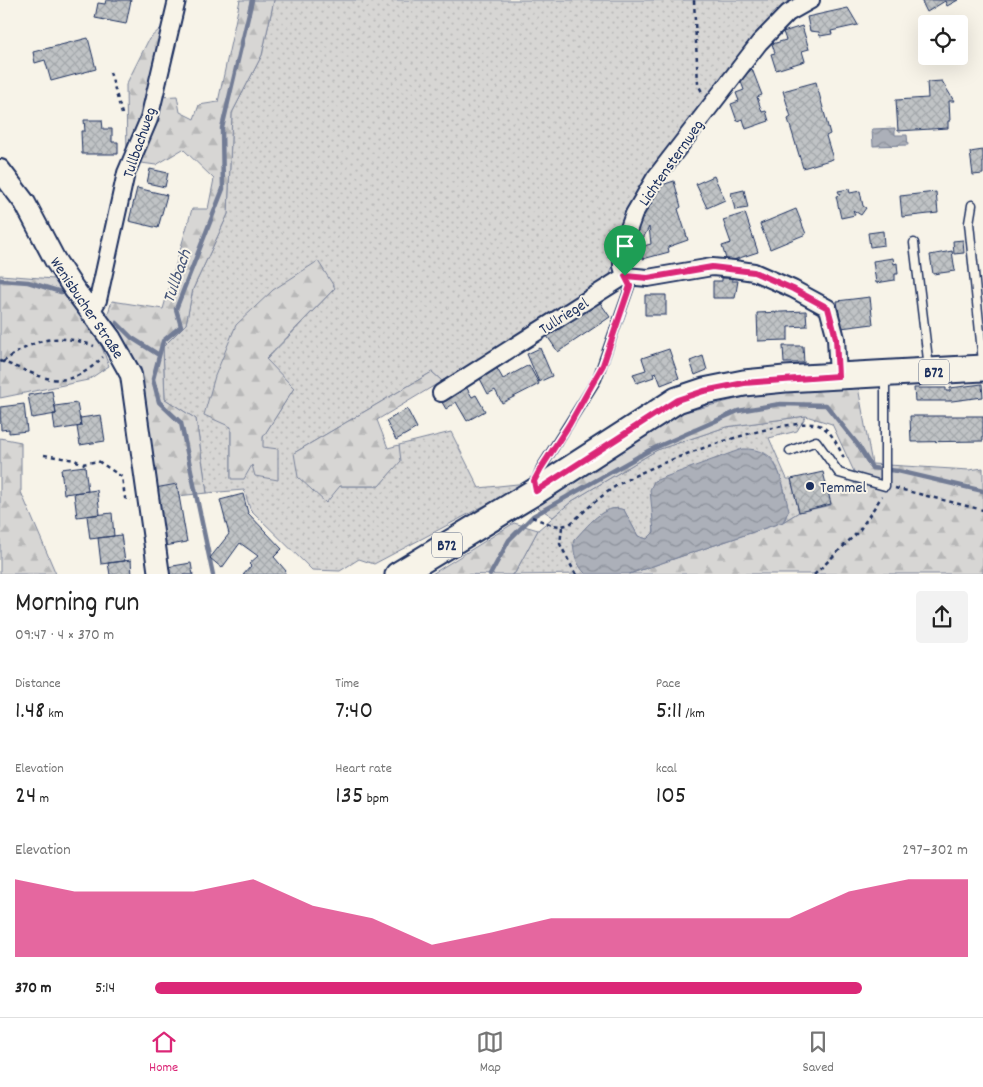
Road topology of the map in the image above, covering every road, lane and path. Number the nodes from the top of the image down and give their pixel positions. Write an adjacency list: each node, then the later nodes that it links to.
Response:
1 (177, 0): 11 (street, Tullbachweg)
2 (694, 0): 5 (path)
3 (811, 0): 5 (street, Lichtensternweg)
4 (110, 72): 6 (path)
5 (710, 106): 10 (street, Lichtensternweg)
6 (122, 114)
7 (0, 170): 11 (street, Wenisbucher Straße)
8 (972, 204): 14 (lane)
9 (914, 243): 16 (lane)
10 (625, 276): 18 (street); 19 (street, Tullriegel); 24 (lane, Lichtensternweg)
11 (91, 312): 12 (street, Wenisbucher Straße)
12 (116, 347): 13 (path); 13 (path); 29 (street, Wenisbucher Straße)
13 (1, 361)
14 (983, 362)
15 (983, 368): 16 (main road, B72)
16 (930, 372): 17 (main road, B72)
17 (884, 374): 18 (main road, B72); 23 (lane)
18 (838, 376): 24 (main road, B72)
19 (441, 393)
20 (790, 451): 22 (lane)
21 (44, 455): 25 (path)
22 (866, 480): 23 (lane); 28 (path)
23 (886, 482): 26 (path); 32 (path)
24 (536, 491): 30 (main road, B72)
25 (124, 498)
26 (983, 510)
27 (544, 522): 28 (path)
28 (562, 527): 31 (path)
29 (159, 574)
30 (398, 574)
31 (576, 574)
32 (814, 574)

